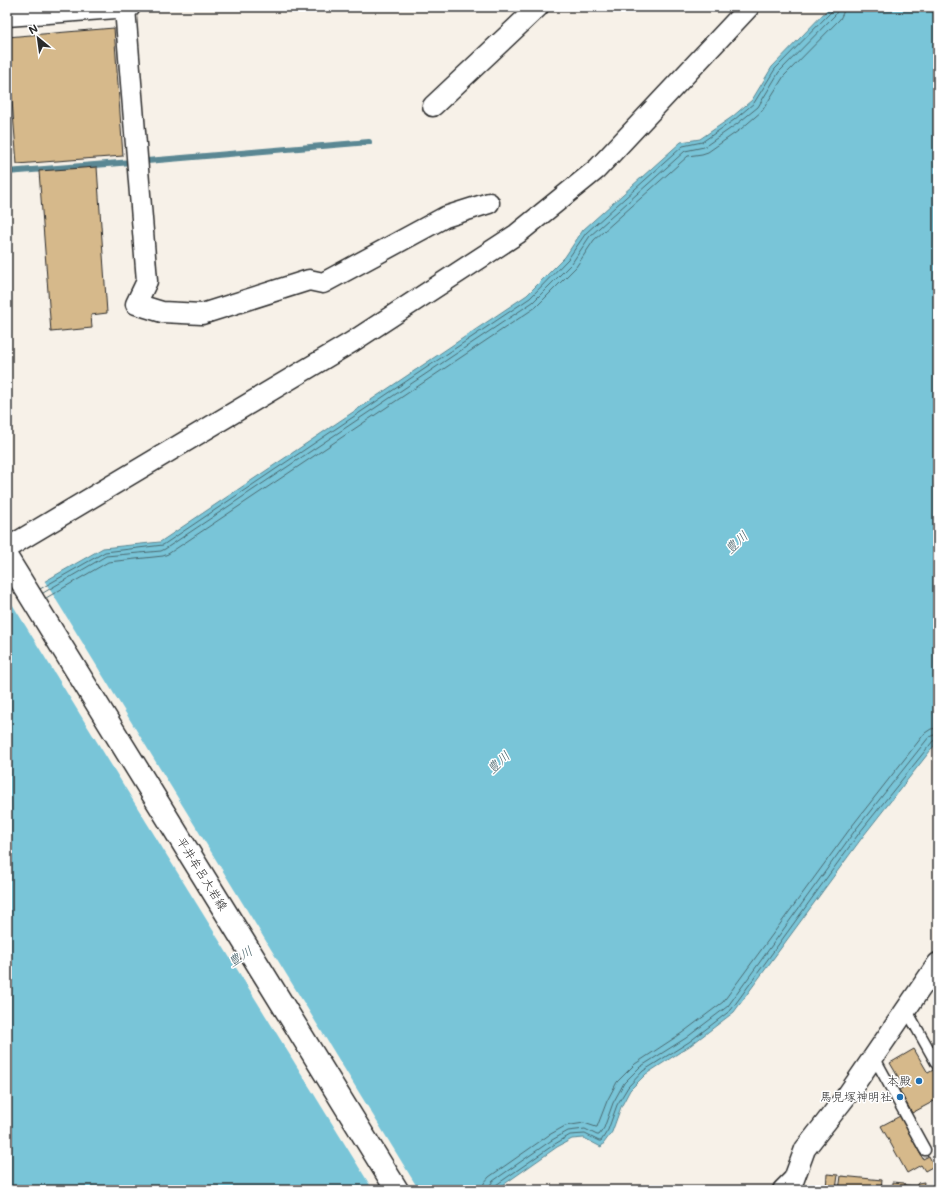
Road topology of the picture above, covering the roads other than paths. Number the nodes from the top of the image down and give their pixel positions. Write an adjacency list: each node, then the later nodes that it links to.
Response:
1 (130, 7): 4 (street)
2 (538, 7): 6 (street)
3 (749, 7): 8 (street)
4 (125, 8): 5 (street); 7 (street)
5 (15, 13)
6 (433, 106)
7 (489, 203)
8 (7, 548)
9 (7, 558): 15 (main road, 平井牟呂大岩線)
10 (938, 963): 11 (street)
11 (906, 1009): 12 (street); 13 (lane)
12 (874, 1056): 14 (lane); 16 (street)
13 (938, 1066)
14 (925, 1150)
15 (397, 1190)
16 (783, 1190)

